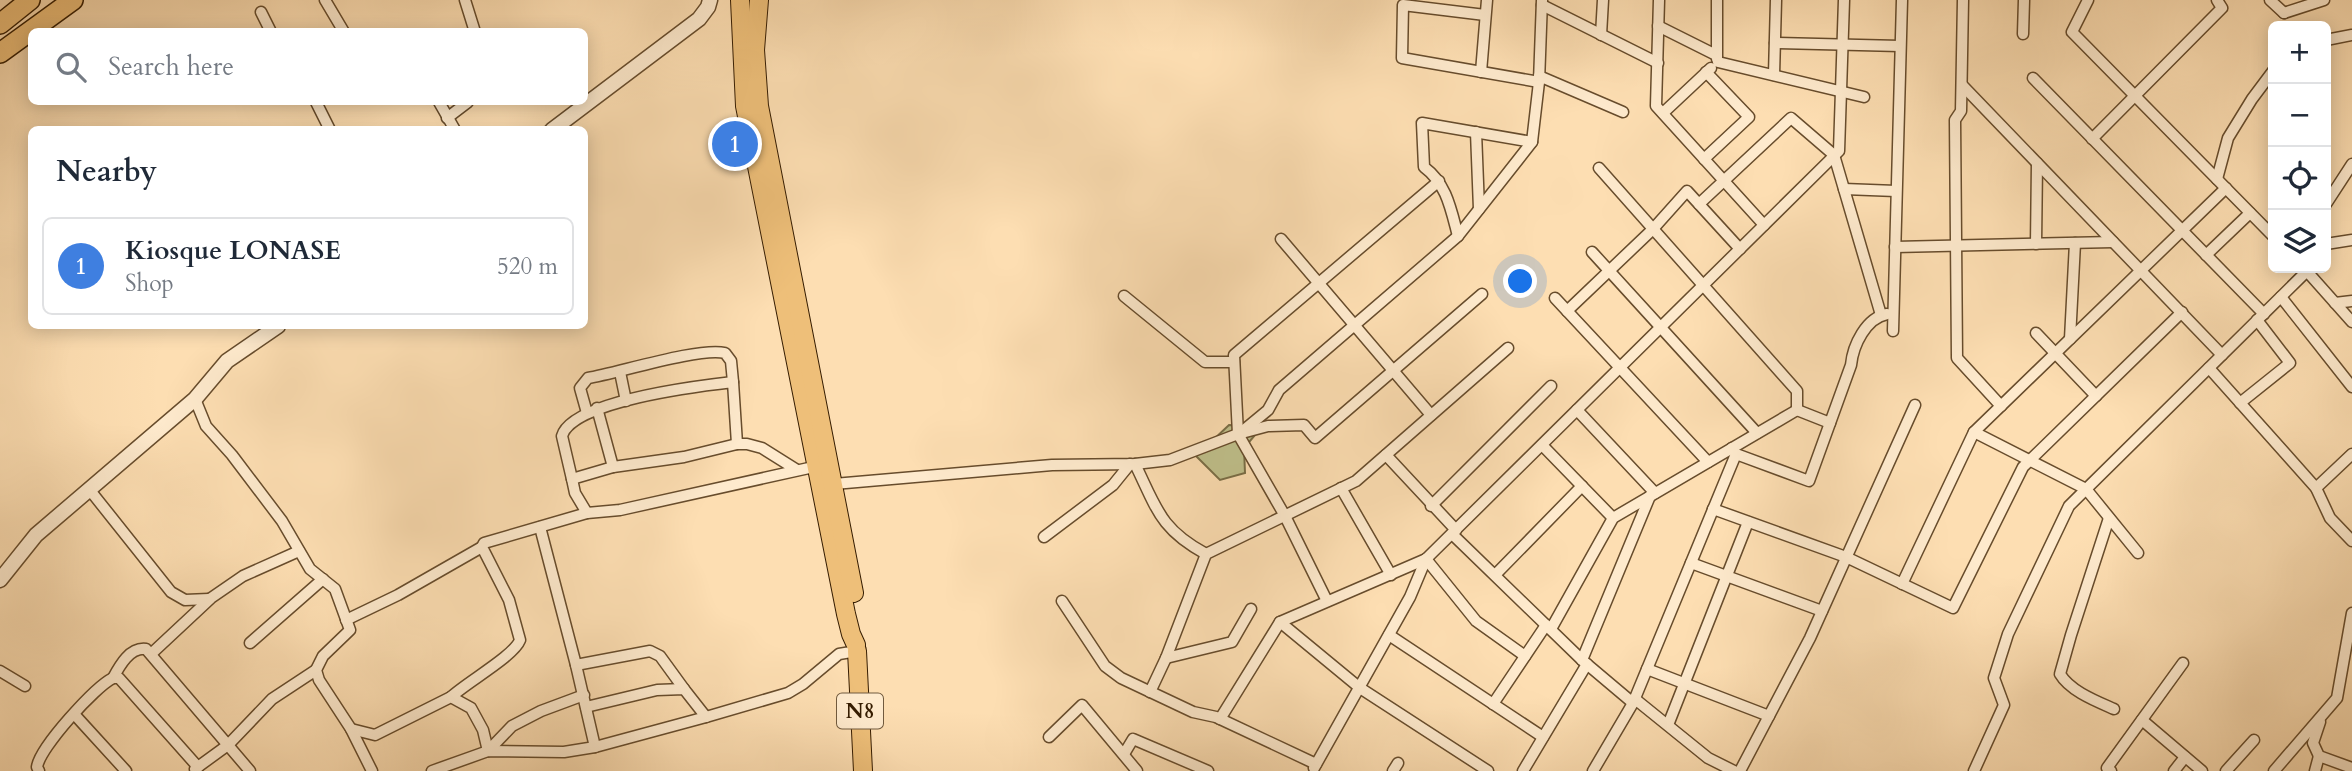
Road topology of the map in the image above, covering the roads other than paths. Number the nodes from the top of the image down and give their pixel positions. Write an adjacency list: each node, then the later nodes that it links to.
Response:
1 (24, 0): 29 (highway)
2 (30, 0): 29 (highway)
3 (55, 0): 41 (highway)
4 (73, 0): 31 (highway)
5 (465, 0): 34 (street)
6 (710, 0): 57 (street)
7 (740, 0): 160 (main road)
8 (758, 0): 164 (main road)
9 (1486, 0): 28 (street)
10 (1603, 0): 36 (street)
11 (1659, 0): 30 (street)
12 (1717, 0): 45 (street)
13 (1776, 0): 40 (street)
14 (1844, 0): 42 (street)
15 (1902, 0): 43 (street)
16 (1964, 0): 53 (street)
17 (2024, 0): 37 (street)
18 (2088, 0): 55 (street)
19 (2217, 0): 55 (street)
20 (2270, 0): 27 (street)
21 (2291, 0): 27 (street)
22 (2324, 0): 27 (street)
23 (327, 1): 33 (street)
24 (1542, 2): 36 (street); 52 (street)
25 (1428, 4): 28 (street); 47 (street)
26 (261, 12): 32 (street)
27 (2284, 13)
28 (1485, 15): 47 (street)
29 (0, 22)
30 (1658, 26): 45 (street); 46 (street)
31 (34, 28)
32 (269, 28)
33 (342, 28)
34 (474, 28)
35 (28, 32): 44 (highway)
36 (1601, 34): 46 (street)
37 (2023, 34)
38 (2352, 35): 39 (street)
39 (2331, 39)
40 (1775, 43): 42 (street); 49 (street)
41 (0, 44)
42 (1843, 45): 43 (street); 54 (street)
43 (1900, 46): 82 (street)
44 (0, 52)
45 (1717, 58): 48 (street); 49 (street)
46 (1658, 63): 63 (street)
47 (1481, 72): 52 (street)
48 (1706, 72): 63 (street); 72 (street)
49 (1774, 75): 54 (street)
50 (2033, 78): 69 (street)
51 (2268, 78): 77 (street)
52 (1539, 79): 62 (street); 70 (street)
53 (1962, 85): 73 (street); 98 (street)
54 (1841, 91): 56 (street); 71 (street)
55 (2135, 96): 69 (street); 77 (street)
56 (1864, 97)
57 (588, 103)
58 (318, 105): 65 (street)
59 (440, 105): 64 (street)
60 (464, 105): 64 (street)
61 (585, 105): 67 (street)
62 (1623, 112)
63 (1663, 113): 72 (street)
64 (447, 118): 66 (street)
65 (328, 126)
66 (452, 126)
67 (557, 126)
68 (1476, 132): 70 (street); 78 (street); 85 (street)
69 (2092, 139): 89 (street)
70 (1532, 142): 85 (street)
71 (1834, 155): 79 (street); 81 (street); 87 (street)
72 (1704, 159): 79 (street)
73 (2037, 163): 94 (street); 97 (street)
74 (2352, 164): 76 (street)
75 (1599, 168): 88 (street)
76 (2348, 177): 83 (street)
77 (2217, 179): 80 (street)
78 (1438, 181): 91 (street); 107 (street)
79 (1723, 181): 84 (street); 87 (street)
80 (2226, 188): 86 (street); 89 (street)
81 (1844, 189): 82 (street); 118 (street)
82 (1896, 191): 99 (street)
83 (2331, 198)
84 (1699, 204): 88 (street); 100 (street)
85 (1479, 209): 91 (street)
86 (2250, 213): 90 (street); 102 (street)
87 (1764, 225): 100 (street)
88 (1653, 229): 103 (street); 108 (street)
89 (2182, 231): 102 (street); 104 (street)
90 (2268, 231)
91 (1458, 236): 121 (street)
92 (1281, 239): 107 (street)
93 (2352, 240): 96 (street)
94 (2113, 242): 95 (street); 104 (street)
95 (2074, 243): 97 (street); 126 (street)
96 (2331, 243)
97 (2036, 244): 98 (street)
98 (1956, 246): 99 (street); 143 (street)
99 (1895, 247): 117 (street)
100 (1740, 249): 108 (street)
101 (1592, 251): 103 (street)
102 (2206, 256): 119 (street)
103 (1609, 270): 115 (street); 122 (street)
104 (2141, 271): 116 (street); 126 (street)
105 (2302, 273): 111 (street)
106 (2308, 273): 114 (street)
107 (1319, 283): 121 (street); 130 (street)
108 (1703, 285): 122 (street); 145 (street)
109 (1482, 294): 133 (street)
110 (1124, 296): 130 (street)
111 (2281, 297): 119 (street); 137 (street)
112 (1555, 298): 115 (street)
113 (2352, 300): 114 (street)
114 (2335, 303): 120 (street)
115 (1567, 311): 131 (street)
116 (2182, 312): 129 (street); 138 (street)
117 (1893, 313): 118 (street); 124 (street)
118 (1881, 315): 148 (street)
119 (2260, 317): 129 (street); 141 (street)
120 (2352, 322)
121 (1354, 325): 133 (street); 151 (street)
122 (1661, 327): 131 (street); 150 (street)
123 (274, 329): 139 (street)
124 (1893, 331)
125 (2036, 334): 128 (street)
126 (2070, 339): 128 (street)
127 (1508, 348): 147 (street)
128 (2056, 353): 138 (street); 143 (street)
129 (2222, 355): 132 (street)
130 (1234, 362): 151 (street)
131 (1620, 367): 144 (street); 158 (street)
132 (2209, 368): 141 (street); 169 (street)
133 (1393, 370): 147 (street); 151 (street)
134 (620, 372): 135 (street); 140 (street); 146 (street)
135 (733, 382): 140 (street); 152 (street)
136 (1552, 386): 171 (street)
137 (2352, 387)
138 (2096, 396): 157 (street)
139 (195, 399): 168 (street); 183 (street)
140 (626, 401): 146 (street)
141 (2240, 403): 167 (street)
142 (1915, 405): 186 (street)
143 (2001, 406): 149 (street)
144 (1577, 410): 153 (street); 170 (street)
145 (1797, 410): 148 (street); 150 (street)
146 (592, 411): 161 (street); 163 (street)
147 (1432, 415): 156 (street)
148 (1830, 423): 154 (street)
149 (1974, 432): 157 (street); 194 (street)
150 (1757, 433): 154 (street)
151 (1238, 434): 159 (street); 174 (street)
152 (737, 444): 161 (street); 162 (street)
153 (1542, 445): 165 (street); 179 (street)
154 (1734, 451): 158 (street); 172 (street)
155 (2352, 454): 167 (street)
156 (1386, 455): 166 (street); 171 (street)
157 (2030, 461): 169 (street); 194 (street)
158 (1708, 462): 170 (street)
159 (1133, 464): 164 (street); 180 (street); 185 (street)
160 (818, 466): 162 (street); 164 (main road)
161 (613, 467): 163 (street)
162 (797, 470): 173 (street)
163 (572, 479): 173 (street)
164 (834, 484)
165 (1582, 486): 176 (street); 190 (street)
166 (1341, 488): 174 (street); 189 (street)
167 (2316, 488): 181 (street)
168 (89, 489): 193 (street); 195 (street)
169 (2086, 489): 175 (street); 261 (street)
170 (1653, 495): 176 (street); 210 (street)
171 (1431, 506): 179 (street)
172 (1713, 509): 177 (street); 188 (street)
173 (587, 513): 178 (street)
174 (1285, 516): 185 (street); 197 (street)
175 (2109, 517): 184 (street); 226 (street)
176 (1613, 518): 203 (street)
177 (1748, 522): 186 (street); 191 (street)
178 (540, 527): 182 (street); 212 (street)
179 (1454, 532): 187 (street); 190 (street)
180 (1044, 537)
181 (2352, 541)
182 (482, 547): 201 (street); 222 (street)
183 (299, 551): 192 (street); 195 (street)
184 (2138, 553)
185 (1206, 554): 209 (street)
186 (1846, 557): 194 (street); 199 (street)
187 (1426, 559): 189 (street); 204 (street); 208 (street)
188 (1691, 563): 191 (street); 214 (street)
189 (1391, 575): 197 (street)
190 (1495, 575): 203 (street)
191 (1727, 576): 199 (street); 217 (street)
192 (323, 579): 201 (street); 205 (street)
193 (0, 580)
194 (1902, 583)
195 (211, 598): 207 (street)
196 (1062, 601): 221 (street)
197 (1327, 601): 202 (street)
198 (1251, 608): 209 (street)
199 (1822, 611): 228 (street)
200 (2352, 613): 229 (street)
201 (346, 620): 213 (street)
202 (1280, 622): 219 (street); 231 (street)
203 (1548, 627): 208 (street); 210 (street)
204 (1389, 635): 219 (street); 225 (street)
205 (250, 643)
206 (857, 651): 230 (street); 253 (main road, N8)
207 (151, 654): 216 (street); 238 (street)
208 (1525, 656): 225 (street)
209 (1166, 658): 221 (street)
210 (1585, 662): 224 (street); 236 (street)
211 (2183, 663): 232 (street)
212 (576, 666): 220 (street); 223 (street)
213 (316, 670): 234 (street); 238 (street)
214 (1647, 670): 217 (street); 224 (street)
215 (0, 671): 218 (street)
216 (113, 678): 227 (street); 247 (street)
217 (1684, 684): 228 (street); 233 (street)
218 (25, 686)
219 (1360, 688): 245 (street); 256 (street)
220 (684, 689): 223 (street); 230 (street)
221 (1150, 692): 231 (street)
222 (451, 697): 234 (street); 240 (street)
223 (585, 701): 239 (street); 240 (street)
224 (1634, 701): 233 (street); 258 (street)
225 (1493, 704): 236 (street)
226 (2113, 709)
227 (74, 714): 248 (street); 249 (street)
228 (1769, 716): 260 (street)
229 (2321, 716): 242 (street); 266 (street)
230 (706, 717): 239 (street)
231 (1220, 719): 245 (street)
232 (2142, 720): 243 (street); 262 (street)
233 (1668, 725): 259 (street)
234 (351, 729): 251 (street)
235 (1049, 737): 241 (street)
236 (1543, 737): 257 (street)
237 (2254, 740): 265 (street)
238 (228, 745): 247 (street); 250 (street)
239 (595, 747): 240 (street)
240 (488, 751): 252 (street)
241 (1124, 754): 244 (street); 254 (street)
242 (2319, 756): 246 (street); 267 (street)
243 (2185, 757): 263 (street); 264 (street)
244 (1188, 767): 255 (street)
245 (1315, 768)
246 (2352, 768)
247 (195, 769)
248 (39, 771)
249 (126, 771)
250 (250, 771)
251 (372, 771)
252 (432, 771)
253 (863, 771)
254 (1138, 771)
255 (1208, 771)
256 (1487, 771)
257 (1523, 771)
258 (1593, 771)
259 (1734, 771)
260 (1740, 771)
261 (1974, 771)
262 (2111, 771)
263 (2174, 771)
264 (2202, 771)
265 (2226, 771)
266 (2274, 771)
267 (2315, 771)

